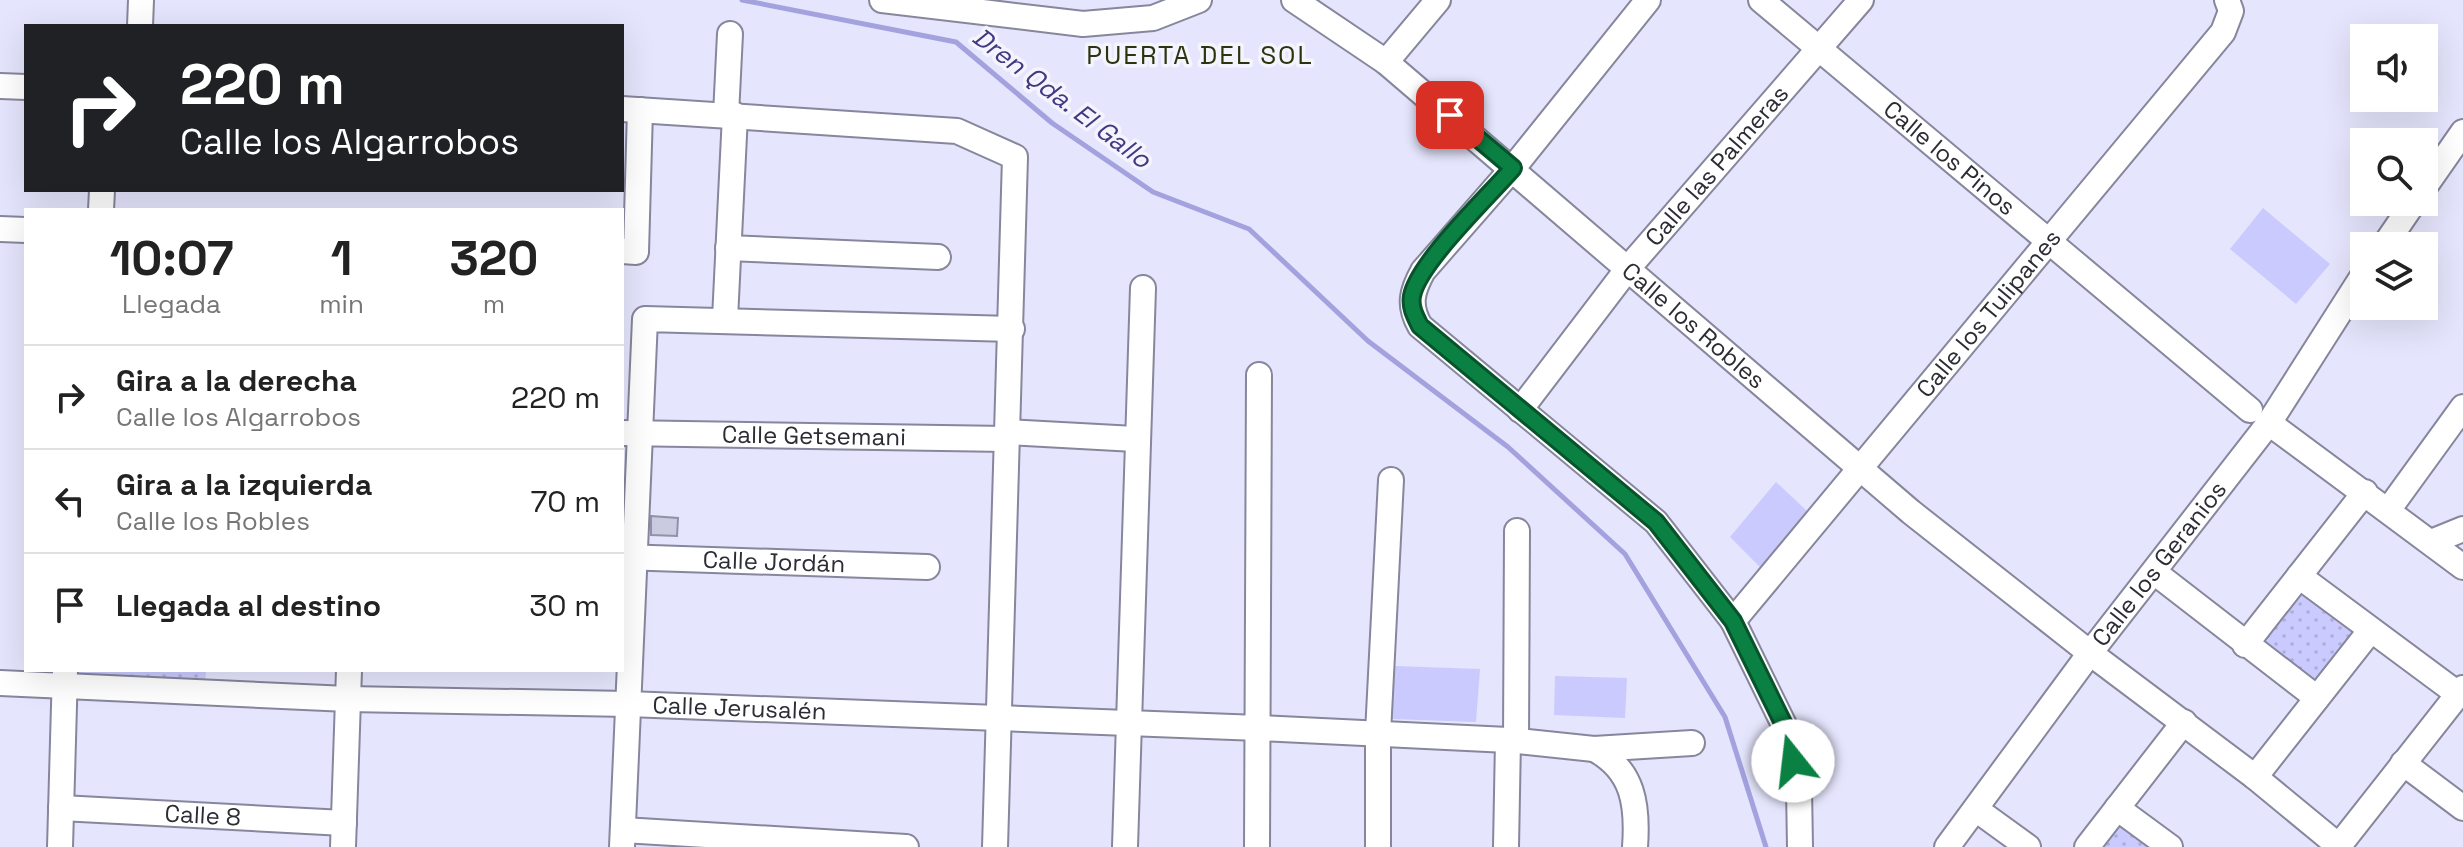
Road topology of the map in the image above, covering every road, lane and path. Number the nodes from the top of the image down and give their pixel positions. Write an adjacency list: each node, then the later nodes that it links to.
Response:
1 (141, 0): 12 (street)
2 (882, 0): 10 (street)
3 (1199, 0): 11 (street)
4 (1294, 0): 15 (street, Calle los Robles)
5 (1438, 0): 15 (street)
6 (1648, 0): 21 (street)
7 (1761, 0): 14 (street, Calle los Pinos)
8 (1861, 0): 14 (street, Calle las Palmeras)
9 (2227, 1): 25 (street, Calle los Tulipanes)
10 (940, 4): 11 (street)
11 (1084, 12)
12 (140, 24)
13 (730, 34): 19 (street)
14 (1820, 50): 25 (street, Calle los Pinos); 29 (street, Calle las Palmeras)
15 (1386, 62): 21 (street, Calle los Robles)
16 (0, 86): 17 (street)
17 (24, 87)
18 (631, 109): 19 (street); 27 (street)
19 (730, 115): 26 (street); 33 (street)
20 (2463, 132): 22 (street)
21 (1513, 168): 29 (street, Calle los Robles); 36 (street)
22 (2438, 168)
23 (0, 229): 24 (street)
24 (24, 230)
25 (2046, 240): 37 (street, Calle los Pinos); 41 (street, Calle los Tulipanes)
26 (728, 248): 28 (street); 32 (street)
27 (629, 251)
28 (938, 257)
29 (1629, 267): 36 (street, Calle las Palmeras); 41 (street, Calle los Robles)
30 (1143, 288): 40 (street)
31 (2350, 293): 37 (street, Calle los Geranios)
32 (725, 319): 33 (street); 38 (street)
33 (1012, 329): 39 (street)
34 (1259, 375): 68 (street)
35 (2463, 407): 44 (street)
36 (1520, 410): 53 (street)
37 (2260, 416): 43 (street, Calle los Pinos); 51 (street, Calle los Geranios)
38 (632, 434): 39 (street, Calle Getsemani); 48 (street)
39 (1007, 436): 40 (street, Calle Getsemani); 65 (street)
40 (1135, 439): 67 (street)
41 (1859, 468): 53 (street, Calle los Tulipanes); 56 (street, Calle los Robles)
42 (1391, 480): 69 (street)
43 (2365, 492): 44 (street, Calle los Pinos); 52 (street)
44 (2389, 509): 47 (street, Calle los Pinos)
45 (2463, 529): 47 (street)
46 (1517, 531): 70 (street)
47 (2431, 542): 50 (street, Calle los Pinos)
48 (628, 557): 49 (street, Calle Jordán); 64 (street)
49 (927, 567)
50 (2463, 567)
51 (2154, 572): 55 (street); 56 (street, Calle los Geranios)
52 (2299, 576): 54 (street); 55 (street)
53 (1733, 621): 89 (street)
54 (2370, 631): 61 (street); 62 (street)
55 (2245, 645): 62 (street)
56 (2090, 653): 66 (street, Calle los Robles); 78 (street, Calle los Geranios)
57 (349, 672): 63 (street)
58 (65, 678): 59 (street, Calle Jerusalén); 60 (street, Calle Jerusalén); 75 (street)
59 (215, 681): 63 (street, Calle Jerusalén)
60 (0, 683)
61 (2460, 691): 73 (street)
62 (2317, 698): 74 (street)
63 (348, 699): 64 (street, Calle Jerusalén); 79 (street)
64 (628, 704): 65 (street, Calle Jerusalén); 80 (street)
65 (999, 718): 67 (street, Calle Jerusalén); 83 (street)
66 (2184, 722): 74 (street, Calle los Robles); 76 (street)
67 (1129, 723): 68 (street, Calle Jerusalén); 84 (street)
68 (1259, 728): 69 (street, Calle Jerusalén); 85 (street)
69 (1378, 733): 70 (street, Calle Jerusalén); 86 (street)
70 (1512, 740): 72 (street, Calle Jerusalén); 87 (street)
71 (1692, 743): 72 (street, Calle Jerusalén)
72 (1594, 749): 88 (street)
73 (2403, 763): 77 (street); 94 (street)
74 (2255, 777): 94 (street, Calle los Robles)
75 (61, 808): 79 (street, Calle 8); 81 (street)
76 (2117, 808): 92 (street); 93 (street)
77 (2463, 808)
78 (1977, 810): 90 (street, Calle los Geranios); 91 (street)
79 (344, 835)
80 (622, 839): 82 (street)
81 (60, 847)
82 (906, 847)
83 (995, 847)
84 (1125, 847)
85 (1257, 847)
86 (1378, 847)
87 (1506, 847)
88 (1635, 847)
89 (1800, 847)
90 (1947, 847)
91 (2028, 847)
92 (2087, 847)
93 (2170, 847)
94 (2339, 847)

